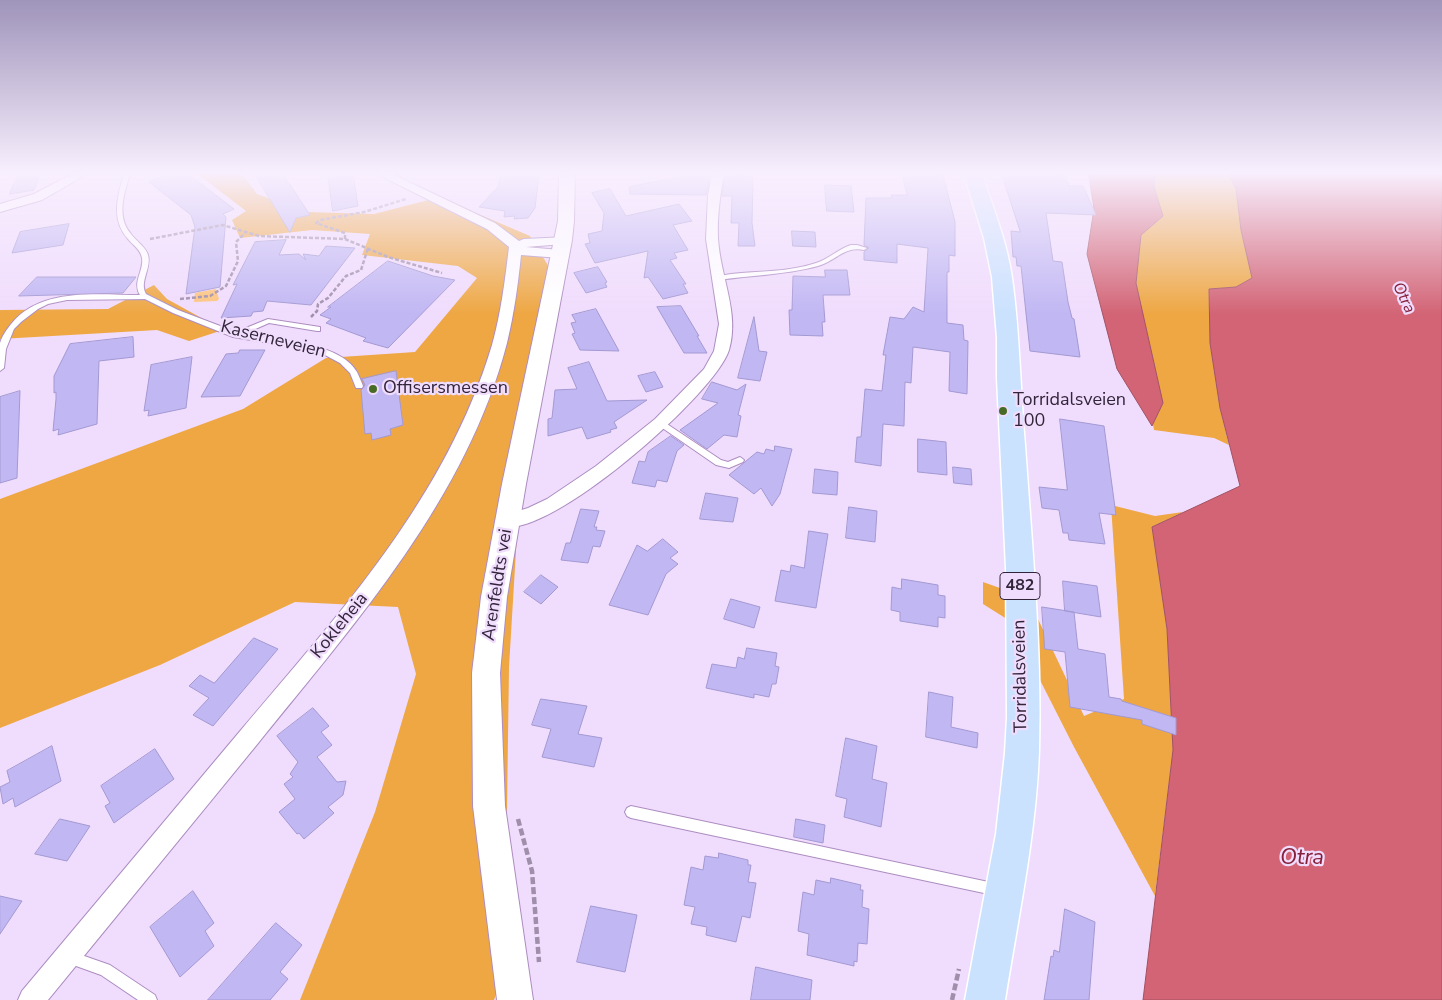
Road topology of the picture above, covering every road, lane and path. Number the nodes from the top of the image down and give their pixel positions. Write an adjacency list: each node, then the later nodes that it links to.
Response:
1 (121, 221): 9 (lane)
2 (319, 221): 8 (path)
3 (479, 221): 10 (street)
4 (566, 221): 11 (street, Arenfeldts vei)
5 (713, 221): 15 (street)
6 (988, 221): 28 (main road, Torridalsveien / 482)
7 (246, 232): 8 (path); 9 (path); 17 (path)
8 (345, 238): 12 (path)
9 (135, 243): 16 (lane)
10 (516, 245): 11 (street); 29 (street, Kokleheia)
11 (562, 247): 25 (street, Arenfeldts vei)
12 (368, 248): 14 (path); 18 (path)
13 (864, 248): 15 (lane)
14 (442, 273)
15 (719, 278): 23 (street)
16 (147, 297): 17 (lane, Kaserneveien); 21 (lane, Kaserneveien)
17 (160, 304): 20 (lane, Kaserneveien)
18 (303, 327): 19 (lane); 20 (lane)
19 (317, 329)
20 (236, 335): 22 (lane, Kaserneveien)
21 (0, 368)
22 (359, 386)
23 (661, 423): 24 (lane); 25 (street)
24 (740, 460)
25 (508, 520): 34 (street, Arenfeldts vei)
26 (632, 812): 28 (lane)
27 (517, 817): 31 (path)
28 (1005, 892): 36 (main road, Torridalsveien / 482)
29 (68, 956): 32 (street, Kokleheia); 33 (lane)
30 (960, 966): 35 (path)
31 (540, 969)
32 (31, 1000)
33 (150, 1000)
34 (515, 1000)
35 (952, 1000)
36 (986, 1000)

